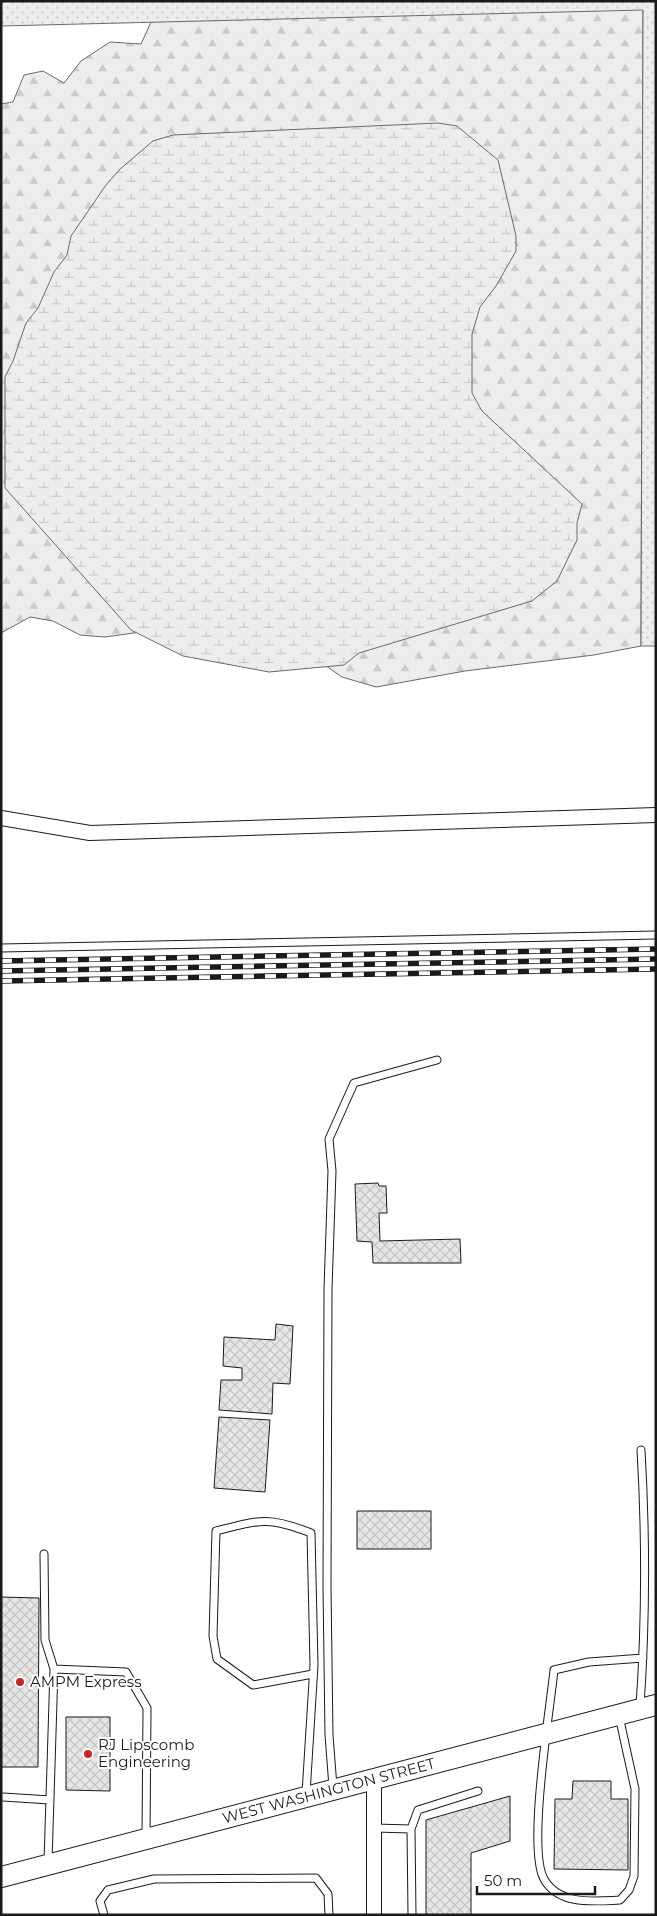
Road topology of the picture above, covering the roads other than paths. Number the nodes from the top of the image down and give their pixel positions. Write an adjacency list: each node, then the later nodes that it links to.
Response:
1 (656, 815): 2 (street)
2 (1, 818)
3 (656, 935): 4 (lane)
4 (1, 948)
5 (437, 1060): 15 (lane)
6 (642, 1450): 8 (lane)
7 (44, 1554): 9 (lane)
8 (643, 1658): 11 (lane); 13 (lane)
9 (54, 1669): 19 (lane); 22 (lane)
10 (313, 1674): 10 (lane); 18 (lane)
11 (648, 1707): 12 (main road, WEST WASHINGTON STREET)
12 (619, 1714): 13 (main road, WEST WASHINGTON STREET); 13 (lane)
13 (548, 1733): 14 (main road, WEST WASHINGTON STREET)
14 (374, 1779): 15 (main road, WEST WASHINGTON STREET); 20 (street)
15 (334, 1790): 18 (main road, WEST WASHINGTON STREET)
16 (478, 1791): 21 (lane)
17 (2, 1796): 19 (lane)
18 (306, 1797): 22 (main road, WEST WASHINGTON STREET)
19 (50, 1800): 23 (lane)
20 (374, 1828): 21 (lane); 27 (street)
21 (411, 1829): 28 (lane)
22 (146, 1839): 23 (main road, WEST WASHINGTON STREET)
23 (48, 1865): 24 (main road, WEST WASHINGTON STREET)
24 (1, 1877)
25 (104, 1915): 26 (lane)
26 (329, 1915)
27 (374, 1915)
28 (412, 1915)

